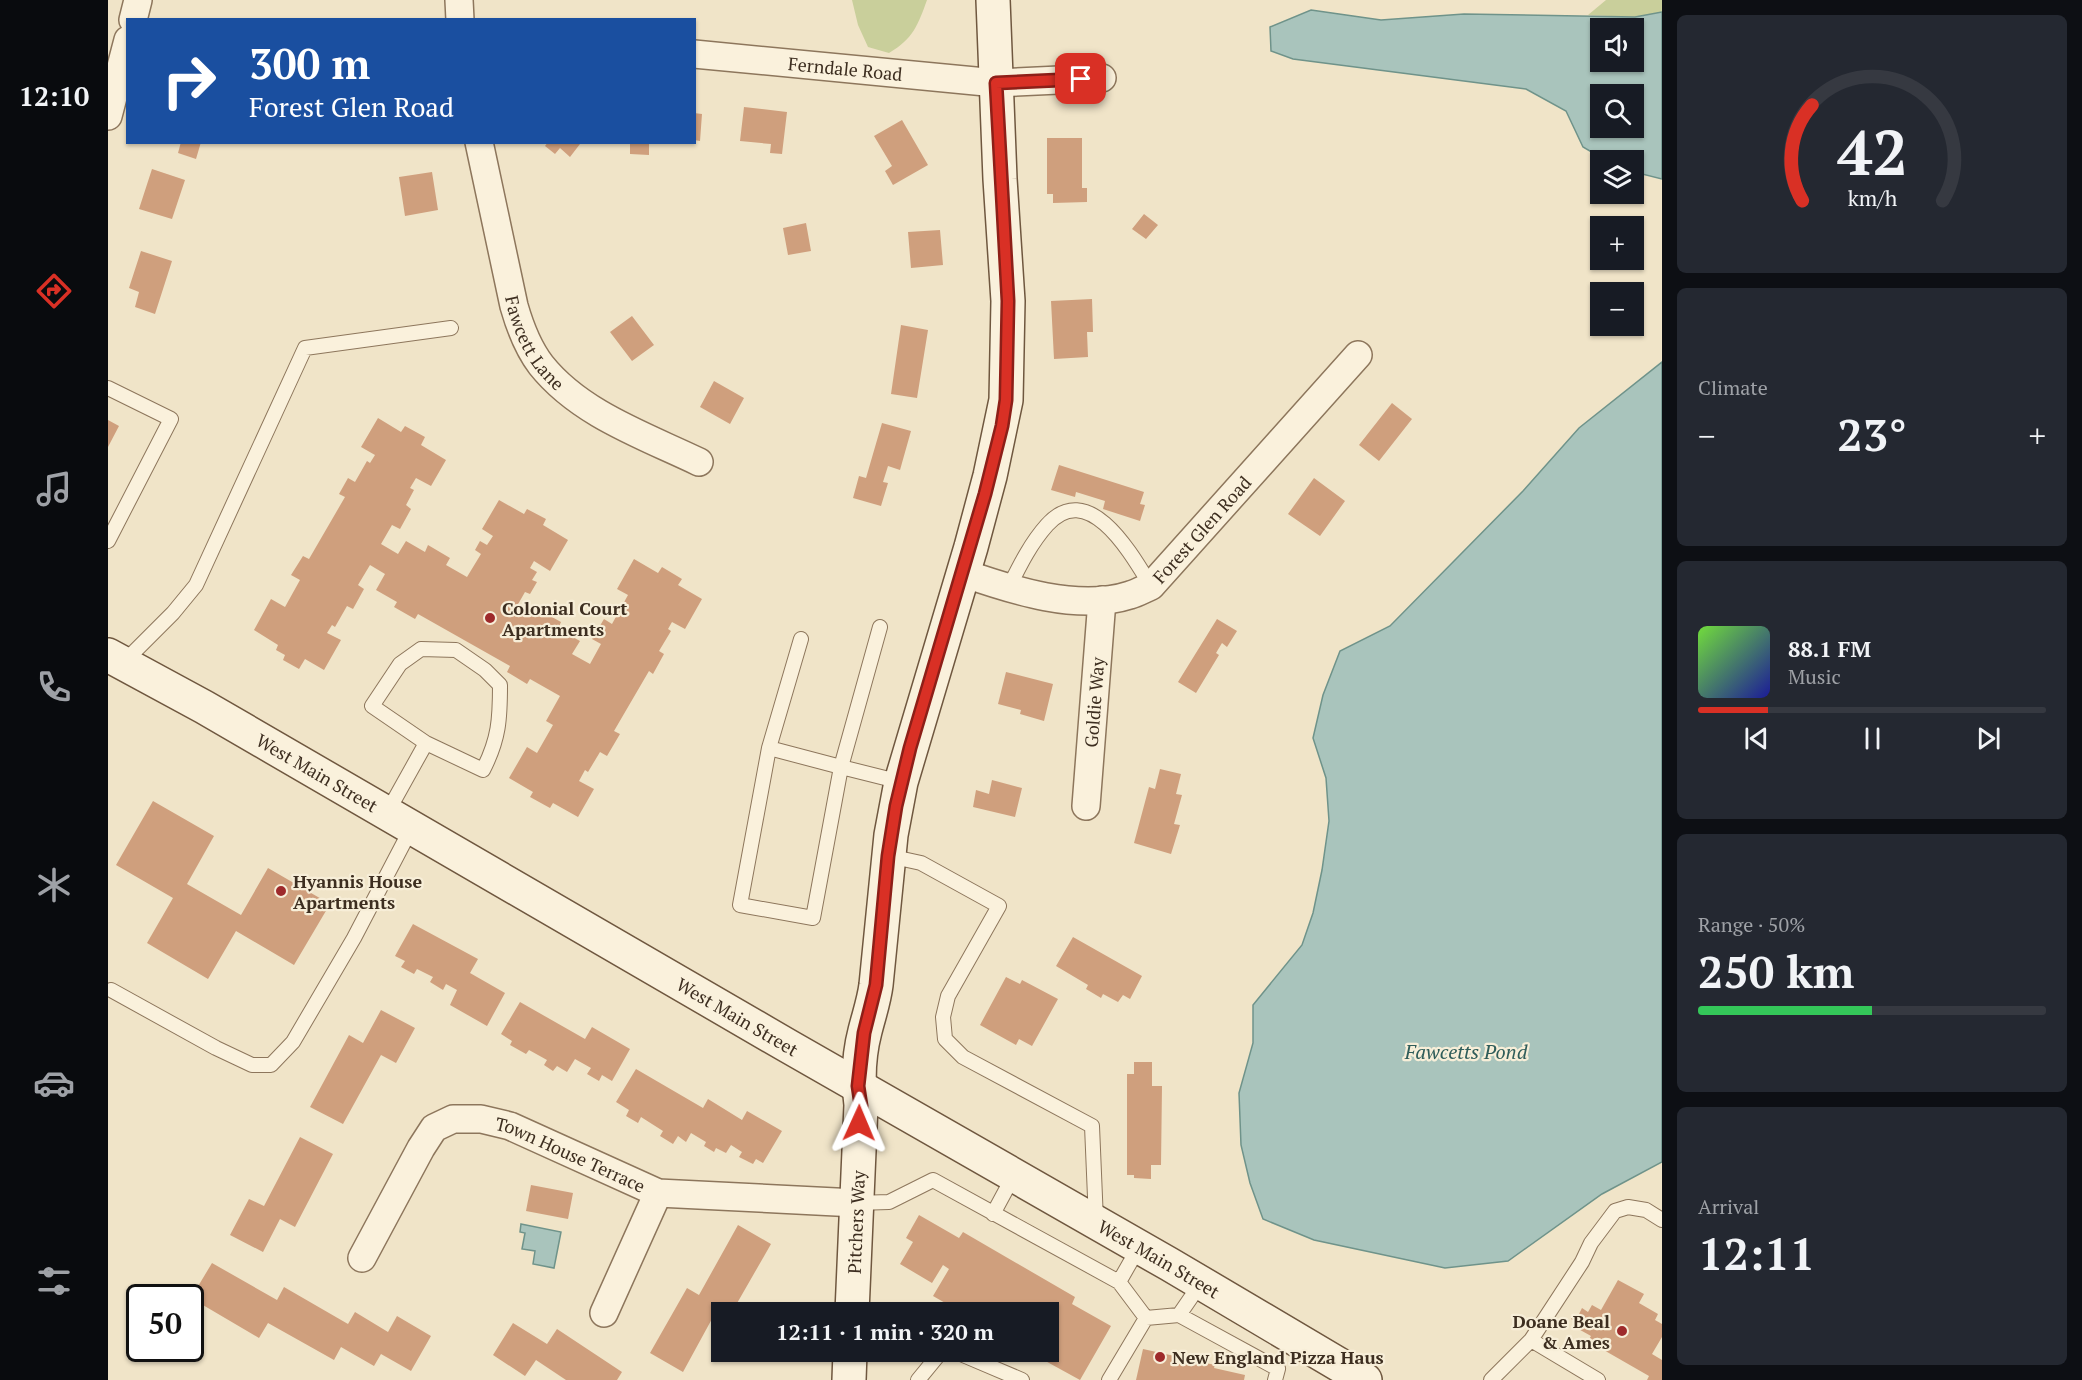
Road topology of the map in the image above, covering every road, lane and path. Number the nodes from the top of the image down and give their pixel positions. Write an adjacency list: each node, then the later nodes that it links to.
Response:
1 (138, 0): 4 (street)
2 (459, 0): 5 (street)
3 (993, 0): 9 (main road, Pitchers Way)
4 (134, 18)
5 (459, 18)
6 (126, 48): 10 (street)
7 (696, 54): 9 (street, Ferndale Road)
8 (1102, 78): 9 (street)
9 (996, 83): 17 (main road, Pitchers Way)
10 (108, 116)
11 (479, 144): 15 (street, Fawcett Lane)
12 (451, 328): 23 (lane)
13 (1358, 356): 18 (street, Forest Glen Road)
14 (108, 388): 16 (lane)
15 (699, 462)
16 (108, 541)
17 (963, 573): 19 (street, Forest Glen Road); 27 (main road, Pitchers Way)
18 (1151, 586): 19 (lane); 20 (street, Forest Glen Road)
19 (1008, 589): 20 (street, Forest Glen Road)
20 (1102, 600): 28 (street, Goldie Way)
21 (880, 627): 26 (lane)
22 (801, 639): 25 (lane)
23 (115, 659): 29 (main road, West Main Street)
24 (426, 743): 24 (lane); 29 (lane)
25 (769, 748): 26 (lane); 26 (lane)
26 (841, 767): 27 (lane)
27 (902, 782): 30 (main road, Pitchers Way)
28 (1086, 806)
29 (399, 820): 31 (lane); 32 (main road, West Main Street)
30 (888, 856): 32 (main road, Pitchers Way); 38 (lane)
31 (111, 990)
32 (858, 1086): 33 (main road, West Main Street); 35 (main road, Pitchers Way)
33 (1014, 1175): 36 (lane); 38 (main road, West Main Street)
34 (658, 1193): 35 (street, Town House Terrace); 40 (street, Town House Terrace); 44 (street)
35 (856, 1203): 36 (lane); 43 (main road, Pitchers Way)
36 (993, 1214): 41 (lane)
37 (1662, 1220): 47 (lane)
38 (1096, 1223): 39 (main road, West Main Street)
39 (1139, 1247): 41 (lane); 42 (main road, West Main Street)
40 (362, 1258)
41 (1119, 1282): 46 (lane)
42 (1201, 1283): 45 (lane); 56 (main road, West Main Street)
43 (852, 1302)
44 (604, 1313)
45 (1179, 1315): 46 (lane); 55 (lane)
46 (1146, 1318): 54 (lane)
47 (1531, 1340): 57 (lane); 58 (lane)
48 (850, 1362): 51 (main road)
49 (933, 1362): 52 (lane)
50 (980, 1362): 53 (lane)
51 (849, 1380)
52 (918, 1380)
53 (1022, 1380)
54 (1109, 1380)
55 (1275, 1380)
56 (1365, 1380)
57 (1491, 1380)
58 (1598, 1380)

